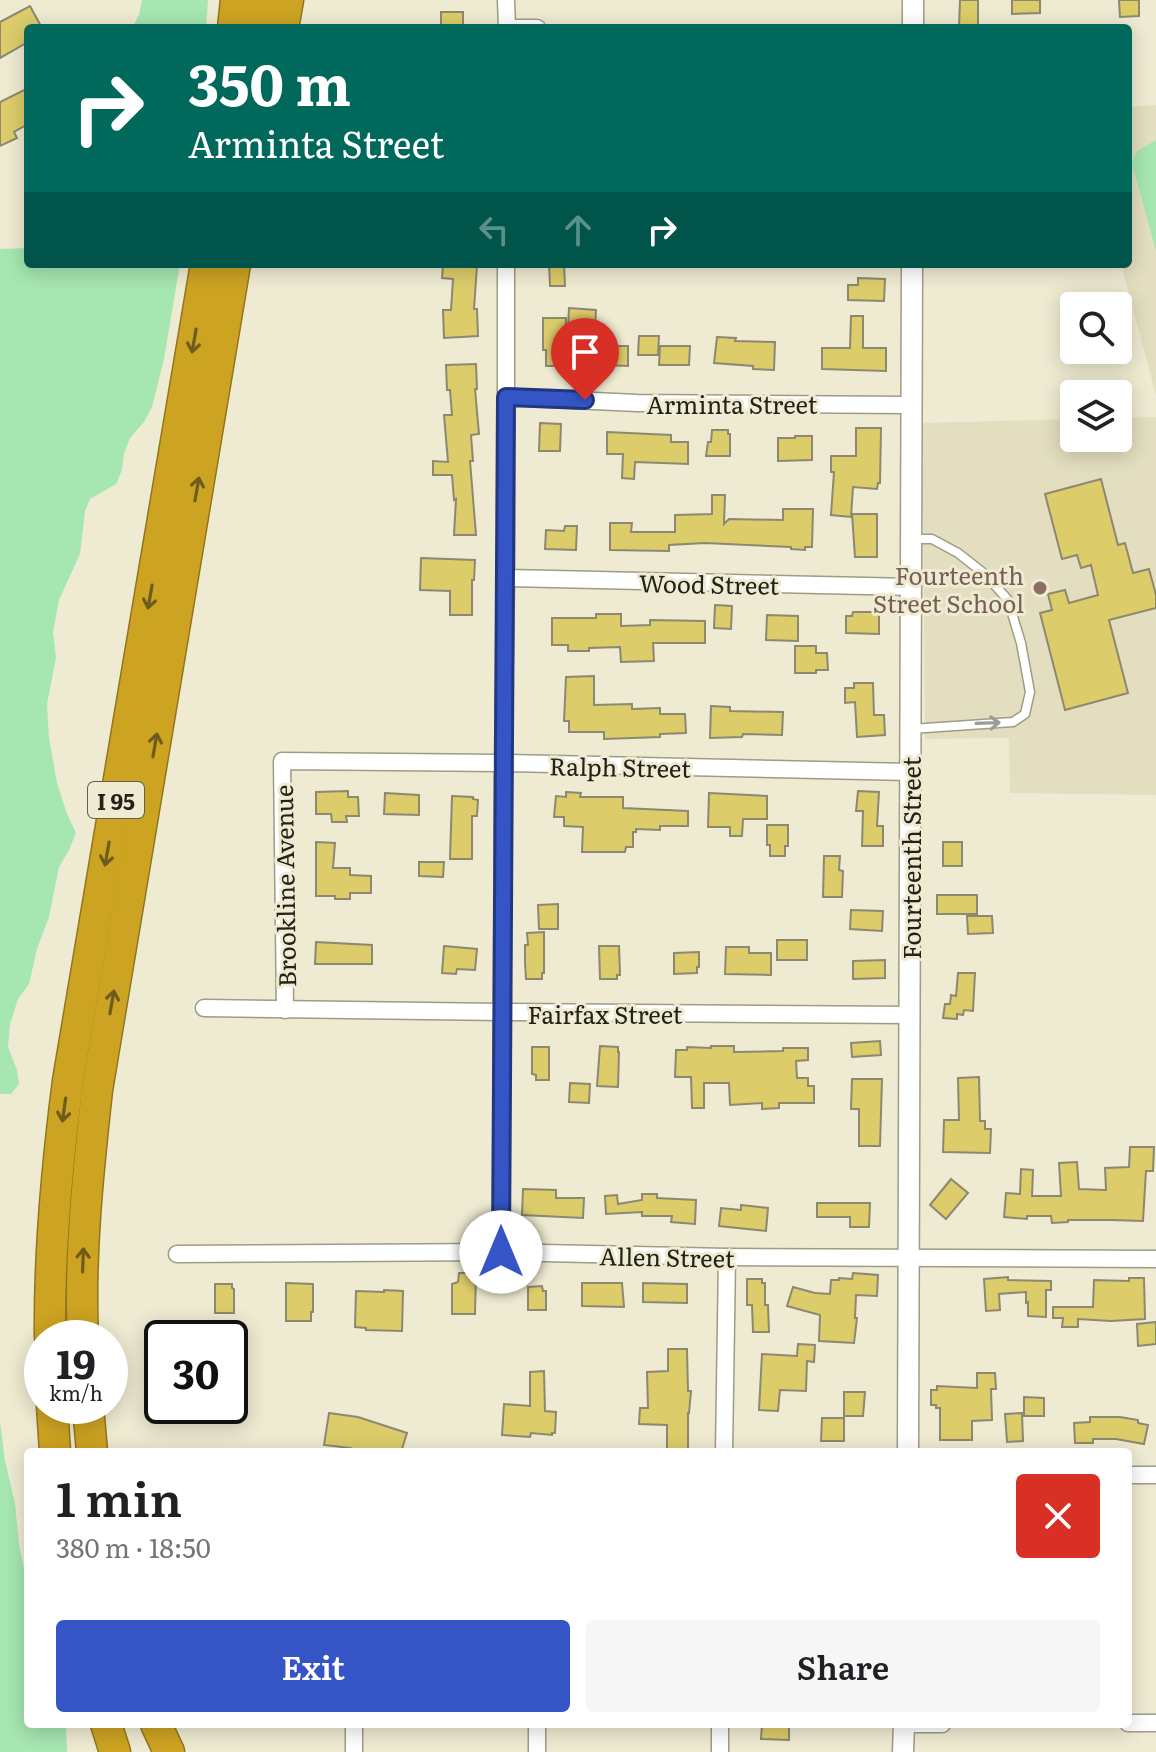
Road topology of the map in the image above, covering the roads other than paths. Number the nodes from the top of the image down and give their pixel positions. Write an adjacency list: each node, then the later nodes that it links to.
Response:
1 (236, 0): 6 (highway)
2 (264, 0): 7 (highway)
3 (288, 0): 8 (highway)
4 (506, 0): 9 (street)
5 (913, 0): 10 (street)
6 (233, 24)
7 (262, 24)
8 (284, 24)
9 (507, 24)
10 (913, 24)
11 (205, 268): 33 (highway, I 95, one-way to 33)
12 (234, 268): 34 (highway, I 95, one-way to 12)
13 (506, 268): 15 (street)
14 (912, 268): 16 (street, Fourteenth Street)
15 (506, 397): 16 (street, Arminta Street); 18 (street)
16 (910, 405): 17 (street, Fourteenth Street)
17 (912, 539): 19 (street, Fourteenth Street); 20 (lane, one-way to 17)
18 (506, 578): 19 (street, Wood Street); 22 (street)
19 (912, 587): 20 (street, Fourteenth Street)
20 (910, 729): 23 (street, Fourteenth Street)
21 (282, 761): 22 (street, Ralph Street); 25 (street, Brookline Avenue)
22 (503, 763): 23 (street, Ralph Street); 26 (street)
23 (909, 772): 27 (street, Fourteenth Street)
24 (204, 1008): 25 (street, Fairfax Street)
25 (285, 1010): 26 (street, Fairfax Street)
26 (502, 1012): 27 (street, Fairfax Street); 28 (street)
27 (911, 1015): 31 (street, Fourteenth Street)
28 (501, 1252): 29 (street, Allen Street); 30 (street, Allen Street)
29 (177, 1254)
30 (727, 1257): 31 (street, Allen Street); 39 (street)
31 (911, 1257): 32 (street, Allen Street); 40 (street, Fourteenth Street)
32 (1156, 1259)
33 (50, 1320)
34 (83, 1320)
35 (53, 1424): 37 (highway)
36 (90, 1424): 38 (highway)
37 (55, 1448)
38 (92, 1448)
39 (724, 1448)
40 (908, 1448)
41 (1132, 1475): 42 (street)
42 (1156, 1475)
43 (1132, 1723): 44 (street)
44 (1156, 1723)
45 (107, 1728): 52 (highway)
46 (154, 1728): 53 (highway)
47 (155, 1728): 54 (highway)
48 (354, 1728): 55 (street)
49 (537, 1728): 56 (street)
50 (720, 1728): 57 (street)
51 (904, 1728): 58 (street)
52 (115, 1752)
53 (159, 1752)
54 (169, 1752)
55 (354, 1752)
56 (537, 1752)
57 (720, 1752)
58 (903, 1752)

